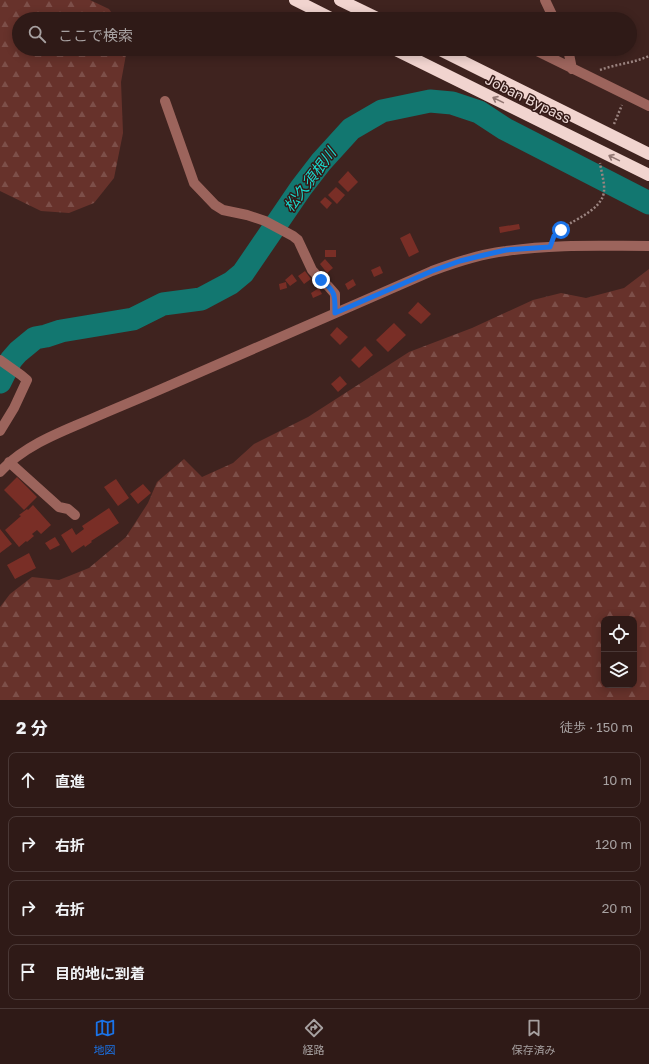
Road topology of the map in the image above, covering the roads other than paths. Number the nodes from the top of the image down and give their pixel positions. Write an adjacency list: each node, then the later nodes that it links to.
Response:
1 (295, 0): 4 (highway)
2 (340, 0): 5 (highway)
3 (545, 0): 6 (street)
4 (319, 12)
5 (364, 12)
6 (551, 12)
7 (408, 56): 15 (highway, Joban Bypass, one-way to 7, bridge)
8 (452, 56): 14 (highway, Joban Bypass, bridge)
9 (547, 56): 11 (street)
10 (569, 56): 11 (street)
11 (572, 69): 13 (street)
12 (165, 101): 17 (street)
13 (649, 106)
14 (649, 154)
15 (649, 175)
16 (649, 246): 17 (street)
17 (335, 313): 20 (street)
18 (0, 360): 19 (street)
19 (0, 431)
20 (9, 462): 21 (street); 22 (street)
21 (0, 472)
22 (75, 515)

